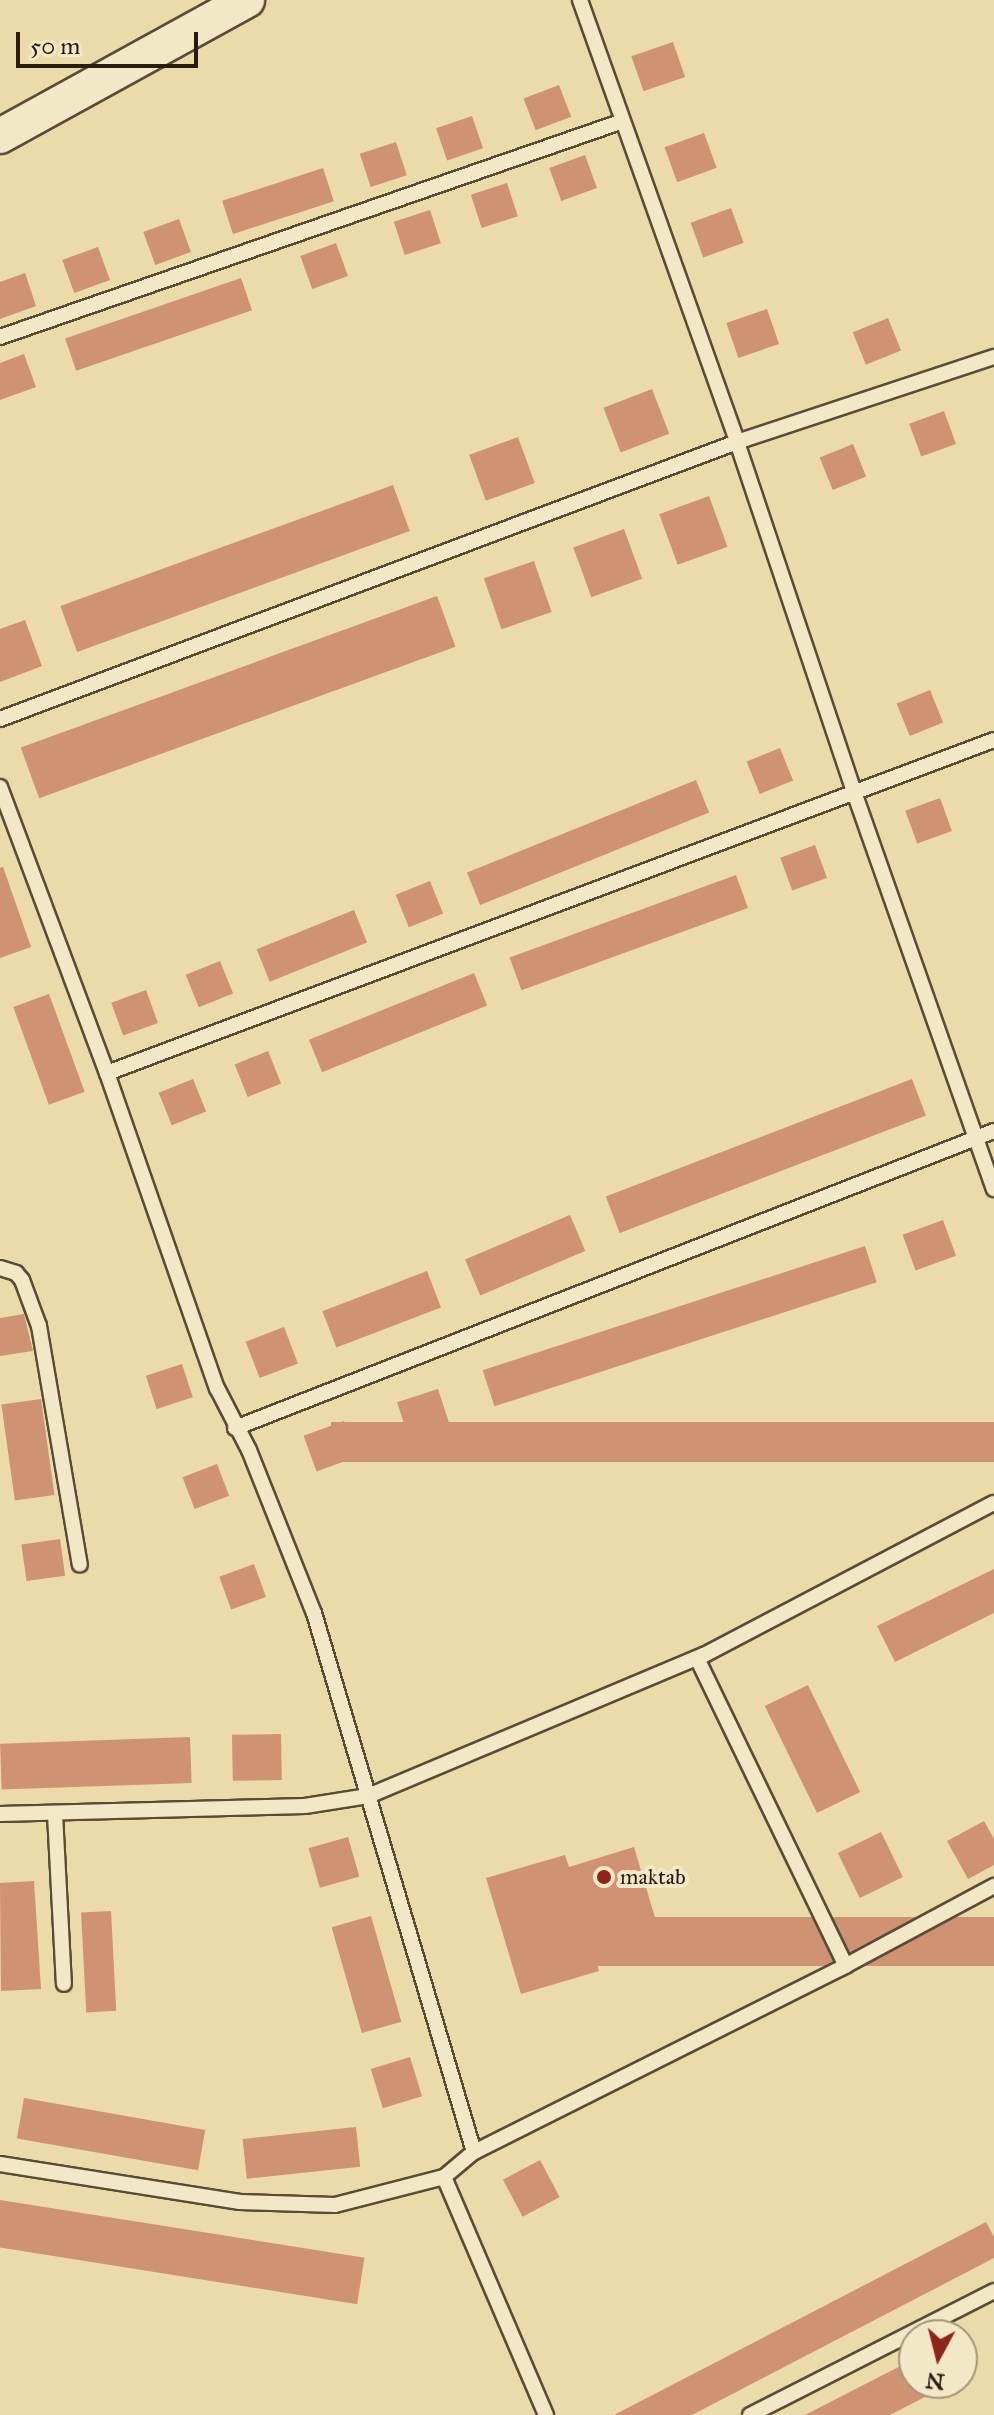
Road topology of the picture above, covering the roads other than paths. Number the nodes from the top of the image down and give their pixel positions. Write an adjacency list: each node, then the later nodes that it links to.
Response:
1 (247, 0): 4 (street)
2 (580, 0): 3 (lane)
3 (623, 121): 5 (lane); 7 (lane)
4 (0, 136)
5 (0, 337)
6 (994, 357): 7 (lane)
7 (737, 442): 8 (lane); 11 (lane)
8 (0, 719)
9 (994, 740): 11 (lane)
10 (0, 787): 12 (lane)
11 (854, 792): 12 (lane); 14 (lane)
12 (107, 1073): 17 (lane)
13 (994, 1131): 14 (lane)
14 (976, 1138): 15 (lane); 17 (lane)
15 (994, 1189)
16 (0, 1268): 19 (lane)
17 (235, 1428): 21 (lane)
18 (994, 1503): 20 (lane)
19 (80, 1565)
20 (697, 1658): 21 (lane); 25 (lane)
21 (368, 1796): 23 (lane); 27 (lane)
22 (0, 1814): 23 (lane)
23 (55, 1814): 26 (lane)
24 (994, 1886): 25 (lane)
25 (846, 1966): 27 (lane)
26 (64, 1984)
27 (474, 2152): 29 (lane)
28 (0, 2164): 29 (lane)
29 (444, 2177): 31 (lane)
30 (994, 2291): 32 (lane)
31 (546, 2415)
32 (750, 2415)

